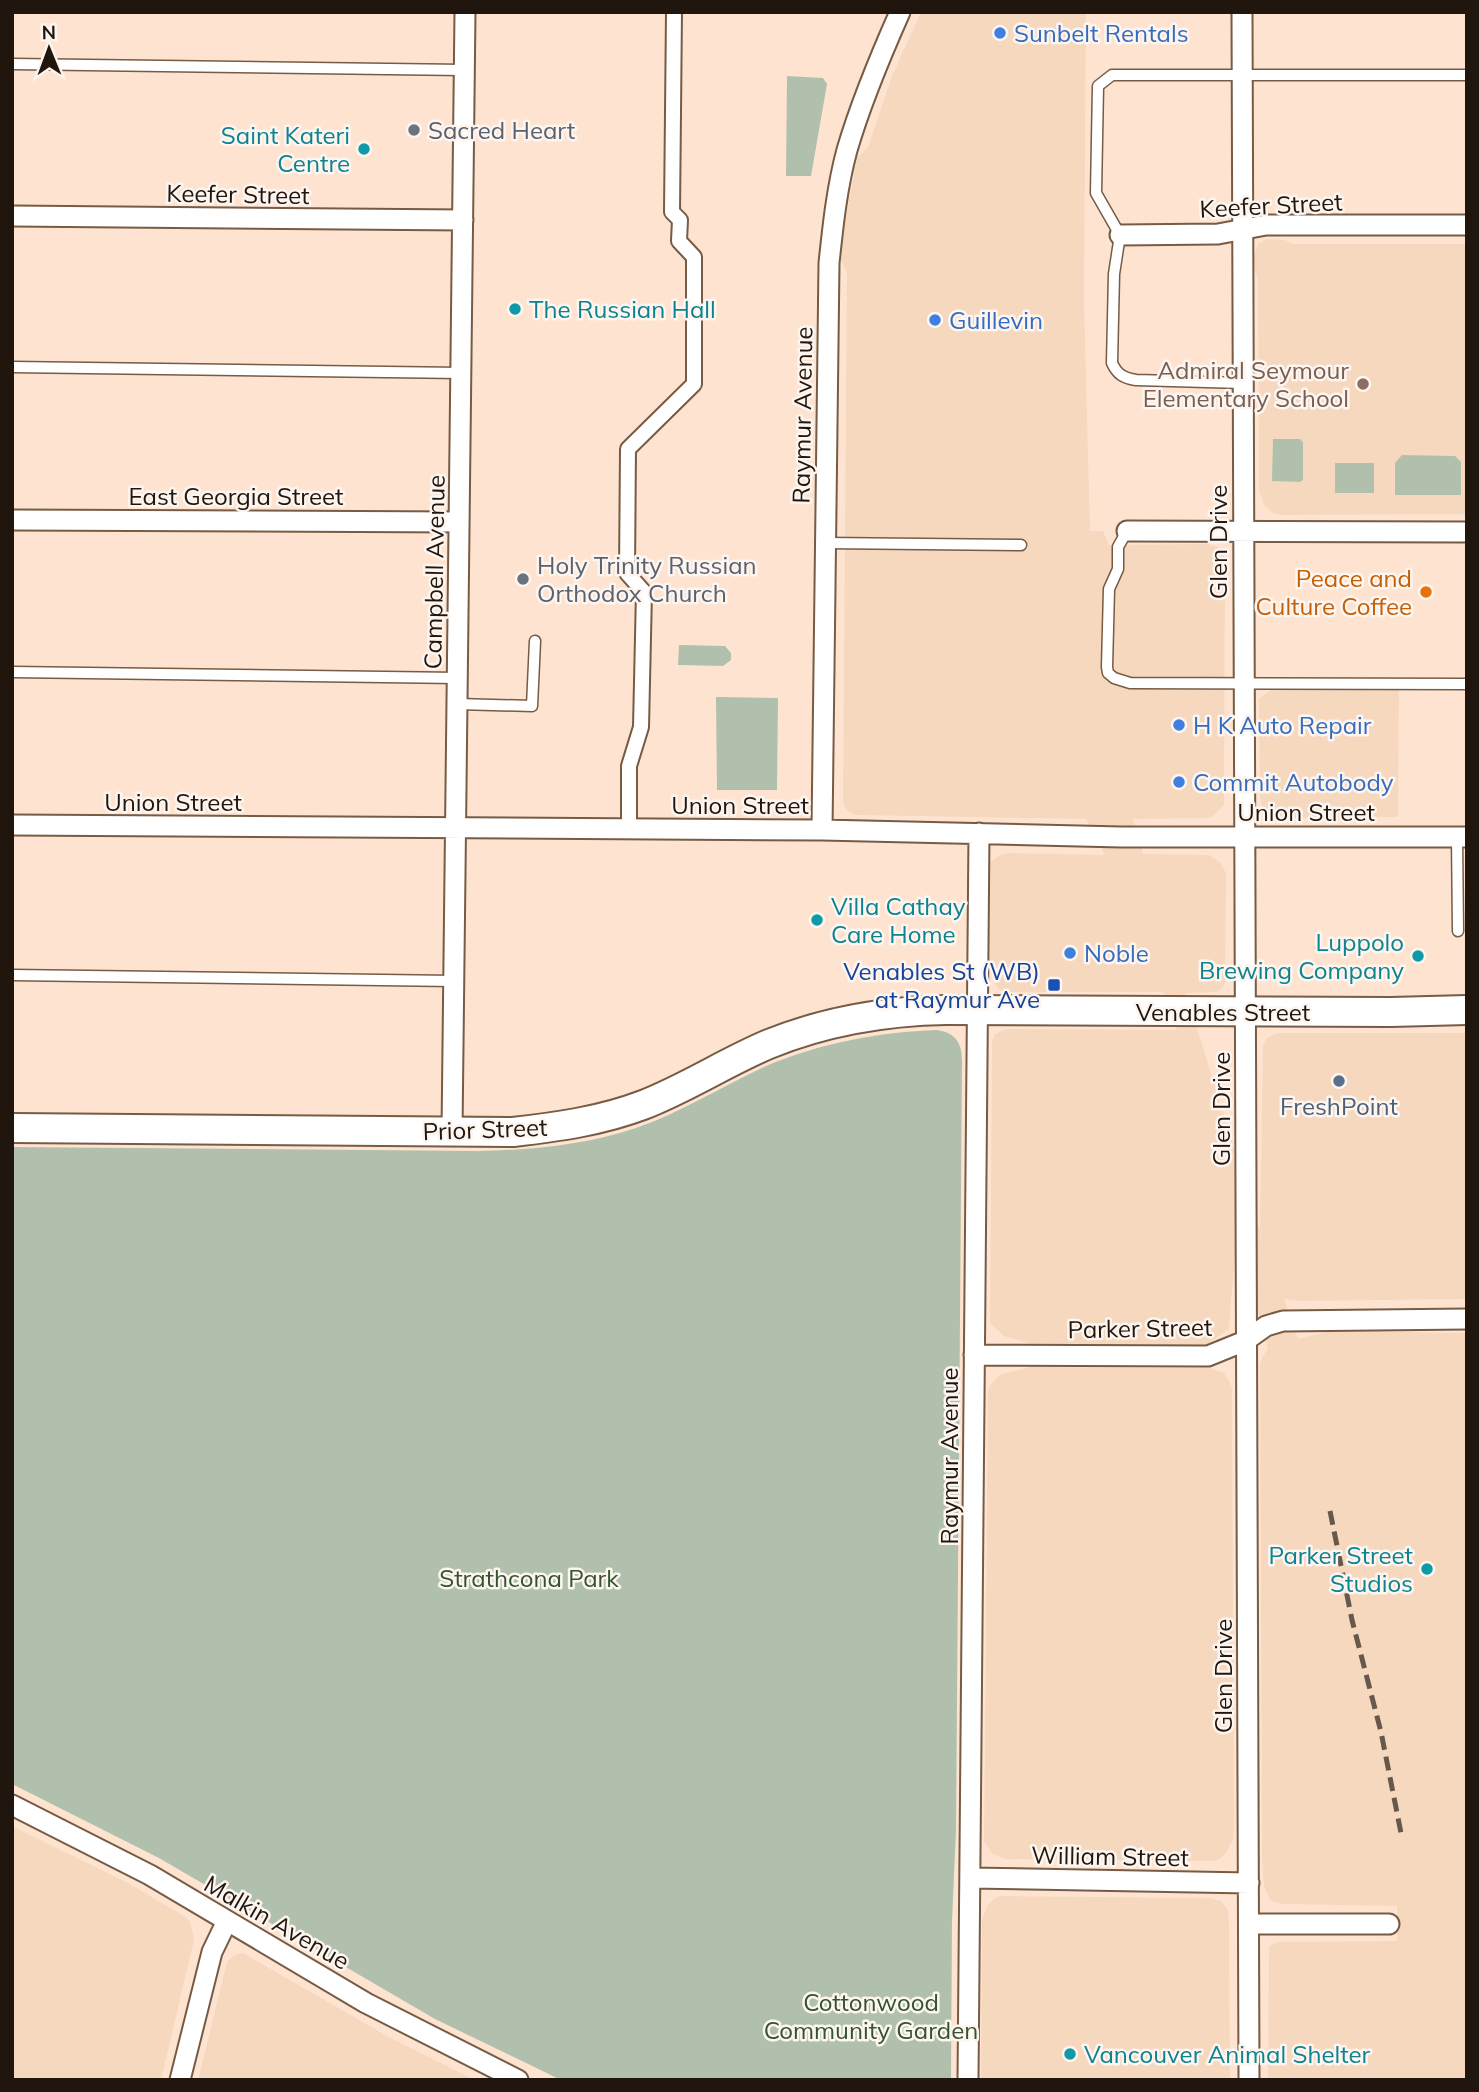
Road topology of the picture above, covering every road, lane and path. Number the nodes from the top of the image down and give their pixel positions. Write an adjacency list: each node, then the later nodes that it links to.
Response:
1 (465, 12): 6 (street, Campbell Avenue)
2 (674, 12): 32 (street)
3 (900, 12): 22 (street, Raymur Avenue)
4 (1241, 12): 7 (street, Glen Drive)
5 (12, 64): 6 (lane)
6 (464, 70): 10 (street, Campbell Avenue)
7 (1241, 75): 8 (lane); 12 (street, Glen Drive); 13 (lane)
8 (1467, 75)
9 (12, 216): 10 (street, Keefer Street)
10 (463, 220): 15 (street, Campbell Avenue)
11 (1467, 225): 12 (street, Keefer Street)
12 (1242, 229): 13 (street, Keefer Street); 16 (street, Glen Drive)
13 (1120, 235): 16 (lane)
14 (12, 367): 15 (lane)
15 (462, 373): 18 (street, Campbell Avenue)
16 (1242, 383): 21 (street, Glen Drive)
17 (12, 520): 18 (street, East Georgia Street)
18 (459, 522): 26 (street, Campbell Avenue)
19 (1127, 531): 21 (street); 27 (lane)
20 (1467, 532): 21 (street)
21 (1242, 533): 27 (street, Glen Drive)
22 (825, 543): 23 (lane); 33 (street, Raymur Avenue)
23 (1021, 545)
24 (535, 641): 29 (lane)
25 (12, 672): 26 (lane)
26 (458, 678): 29 (street, Campbell Avenue)
27 (1243, 684): 28 (lane); 35 (street, Glen Drive)
28 (1467, 684)
29 (457, 704): 31 (street, Campbell Avenue)
30 (12, 825): 31 (street, Union Street)
31 (455, 828): 32 (street, Union Street); 39 (street, Campbell Avenue)
32 (629, 830): 33 (street, Union Street)
33 (822, 830): 34 (street, Union Street)
34 (979, 833): 35 (street, Union Street); 40 (street, Raymur Avenue)
35 (1244, 837): 36 (street, Union Street); 42 (street, Glen Drive)
36 (1462, 837): 37 (lane)
37 (1458, 931)
38 (12, 975): 39 (lane)
39 (454, 981): 44 (street, Campbell Avenue)
40 (978, 1010): 42 (main road, Venables Street); 44 (main road, Prior Street); 47 (street, Raymur Avenue)
41 (1467, 1010): 42 (main road, Venables Street)
42 (1245, 1012): 46 (street, Glen Drive)
43 (12, 1128): 44 (main road, Prior Street)
44 (452, 1132)
45 (1467, 1318): 46 (street, Parker Street)
46 (1245, 1341): 47 (street, Parker Street); 50 (street, Glen Drive)
47 (974, 1354): 49 (street, Raymur Avenue)
48 (12, 1805): 51 (street, Malkin Avenue)
49 (970, 1878): 50 (street, William Street); 56 (street, Raymur Avenue)
50 (1249, 1882): 52 (street, Glen Drive)
51 (227, 1921): 54 (street); 55 (street, Malkin Avenue)
52 (1249, 1924): 53 (street); 57 (street, Glen Drive)
53 (1389, 1924)
54 (180, 2080)
55 (518, 2080)
56 (968, 2080)
57 (1248, 2080)

